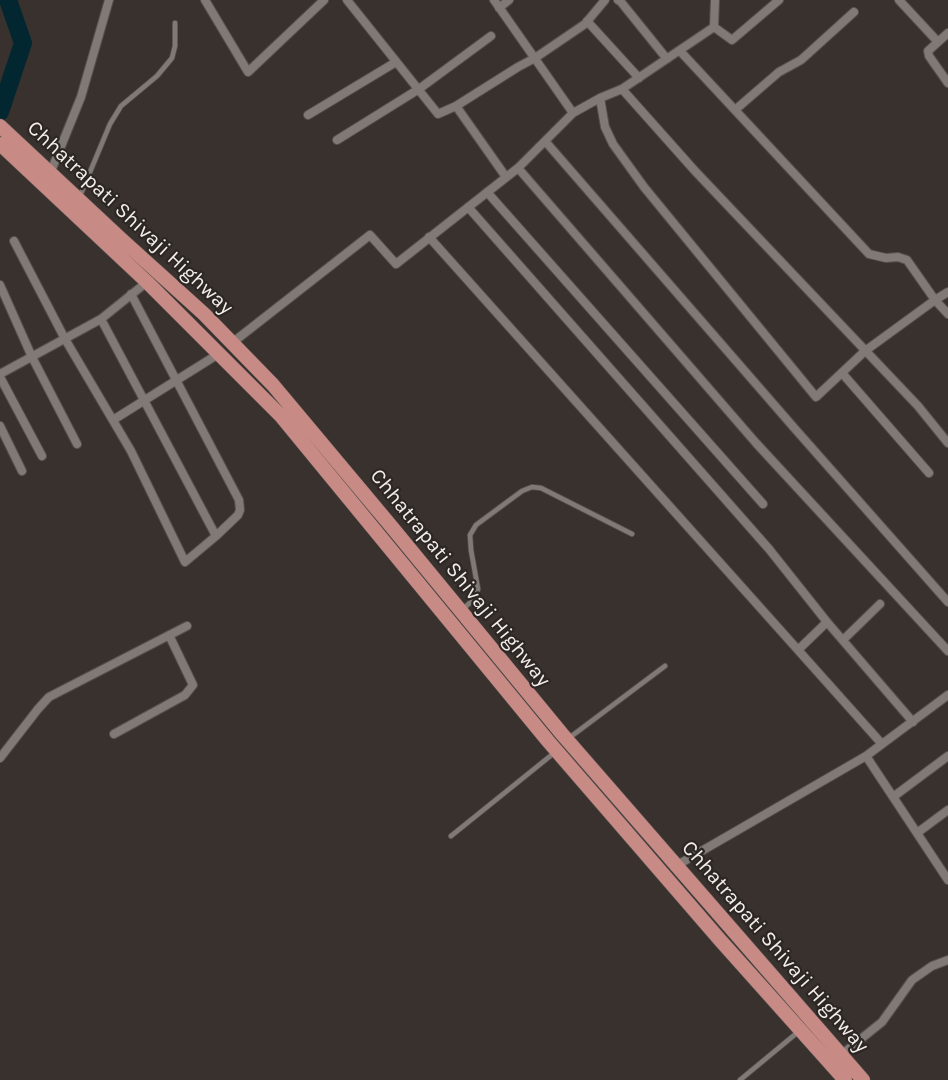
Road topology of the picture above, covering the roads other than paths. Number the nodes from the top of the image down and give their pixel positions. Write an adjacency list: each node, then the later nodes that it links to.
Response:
1 (109, 0): 37 (street)
2 (205, 0): 3 (street)
3 (324, 0)
4 (347, 0): 22 (street)
5 (509, 0): 11 (street)
6 (605, 0): 13 (street)
7 (618, 0): 21 (street)
8 (715, 0): 15 (street)
9 (778, 0): 15 (street)
10 (899, 0): 18 (street)
11 (496, 4): 20 (street)
12 (854, 12): 29 (street)
13 (587, 21): 20 (street); 23 (street)
14 (175, 23): 40 (lane)
15 (714, 27): 19 (street)
16 (948, 33): 18 (street)
17 (491, 36): 25 (street)
18 (938, 42): 24 (street)
19 (680, 51): 21 (street); 29 (street)
20 (535, 58): 28 (street); 30 (street)
21 (667, 59): 23 (street)
22 (396, 62): 25 (street); 31 (street)
23 (639, 78): 26 (street)
24 (948, 83)
25 (419, 89): 28 (street); 33 (street)
26 (622, 89): 27 (street); 53 (street)
27 (600, 98): 30 (street); 56 (street)
28 (456, 106): 38 (street)
29 (735, 110): 48 (street)
30 (573, 113): 34 (street)
31 (308, 115)
32 (0, 126): 37 (main road, Chhatrapati Shivaji Highway)
33 (337, 140)
34 (545, 141): 36 (street); 70 (street)
35 (0, 144): 37 (main road, Chhatrapati Shivaji Highway)
36 (518, 168): 38 (street); 78 (street)
37 (43, 175): 40 (main road, Chhatrapati Shivaji Highway); 44 (main road, Chhatrapati Shivaji Highway)
38 (506, 177): 39 (street)
39 (487, 192): 41 (street); 67 (street)
40 (79, 200): 52 (main road, Chhatrapati Shivaji Highway)
41 (468, 207): 42 (street); 73 (street)
42 (429, 237): 52 (street); 77 (street)
43 (14, 241): 51 (street)
44 (147, 282): 47 (street); 54 (main road, Chhatrapati Shivaji Highway)
45 (0, 285): 55 (street)
46 (948, 292): 48 (street)
47 (131, 294): 50 (street); 58 (street)
48 (935, 300): 49 (street); 53 (street)
49 (948, 314)
50 (101, 319): 51 (street); 59 (street)
51 (65, 339): 55 (street); 60 (street)
52 (232, 343): 72 (main road, Chhatrapati Shivaji Highway)
53 (865, 351): 56 (street); 62 (street)
54 (220, 353): 58 (street); 85 (main road, Chhatrapati Shivaji Highway)
55 (32, 357): 57 (street); 63 (street)
56 (842, 373): 66 (street)
57 (0, 376): 64 (street)
58 (177, 380): 59 (street); 69 (street)
59 (144, 400): 60 (street); 69 (street)
60 (113, 420): 69 (street)
61 (0, 426): 65 (street)
62 (948, 443)
63 (77, 444)
64 (42, 456)
65 (22, 471)
66 (929, 473)
67 (763, 504)
68 (632, 534): 72 (lane)
69 (216, 536)
70 (948, 602)
71 (880, 604): 76 (street)
72 (461, 611): 83 (main road, Chhatrapati Shivaji Highway)
73 (827, 622): 76 (street); 77 (street)
74 (187, 626): 75 (street)
75 (169, 635): 82 (street); 88 (street)
76 (843, 640): 81 (street)
77 (798, 650): 84 (street)
78 (948, 651)
79 (665, 666): 83 (lane)
80 (948, 695): 81 (street)
81 (913, 722): 84 (street)
82 (114, 734)
83 (567, 740): 93 (main road, Chhatrapati Shivaji Highway)
84 (882, 744): 86 (street)
85 (557, 751): 92 (lane); 95 (main road, Chhatrapati Shivaji Highway)
86 (866, 756): 89 (street); 93 (street)
87 (948, 756): 89 (street)
88 (0, 758)
89 (893, 797): 91 (street)
90 (948, 810): 91 (street)
91 (917, 833): 94 (street)
92 (451, 836)
93 (676, 865): 95 (street); 99 (main road, Chhatrapati Shivaji Highway)
94 (945, 868): 96 (street)
95 (664, 875): 98 (main road, Chhatrapati Shivaji Highway)
96 (948, 880)
97 (948, 960): 99 (street)
98 (800, 1030): 100 (lane); 101 (main road, Chhatrapati Shivaji Highway)
99 (841, 1055): 102 (main road, Chhatrapati Shivaji Highway)
100 (740, 1080)
101 (845, 1080)
102 (863, 1080)

